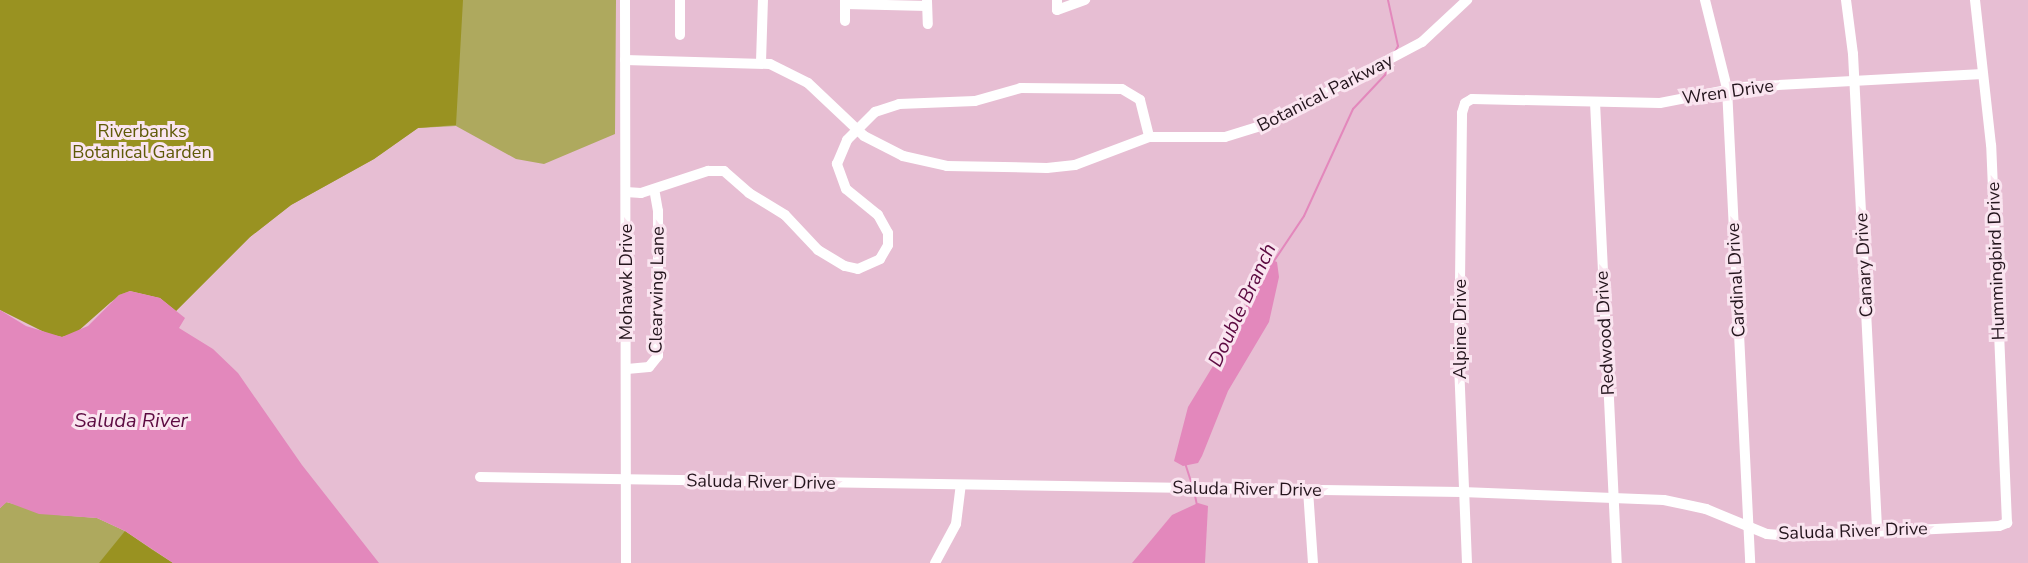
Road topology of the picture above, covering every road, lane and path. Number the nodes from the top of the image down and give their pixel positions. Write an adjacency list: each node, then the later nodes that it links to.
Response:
1 (625, 0): 15 (street, Mohawk Drive)
2 (680, 0): 14 (street)
3 (763, 0): 16 (street)
4 (1085, 0): 11 (street)
5 (1467, 0): 23 (street, Botanical Parkway)
6 (1705, 0): 19 (street, Cardinal Drive)
7 (1846, 0): 18 (street, Canary Drive)
8 (1975, 0): 17 (street, Hummingbird Drive)
9 (845, 2): 10 (street); 12 (street)
10 (927, 3): 13 (street)
11 (1057, 5)
12 (845, 21)
13 (928, 24)
14 (680, 35)
15 (625, 60): 16 (street, Botanical Parkway); 25 (street, Mohawk Drive)
16 (761, 62): 22 (street, Botanical Parkway)
17 (1983, 74): 18 (street, Wren Drive); 33 (street, Hummingbird Drive)
18 (1855, 78): 19 (street, Wren Drive); 35 (street, Canary Drive)
19 (1727, 88): 21 (street, Wren Drive); 34 (street, Cardinal Drive)
20 (1472, 99): 21 (street, Wren Drive); 31 (street, Alpine Drive)
21 (1595, 102): 32 (street, Redwood Drive)
22 (856, 130): 23 (street, Botanical Parkway); 23 (street); 24 (street)
23 (1149, 137)
24 (654, 189): 25 (street); 26 (street, Clearwing Lane)
25 (626, 192): 26 (street, Mohawk Drive)
26 (627, 369): 28 (street, Mohawk Drive)
27 (480, 477): 28 (street, Saluda River Drive)
28 (628, 479): 29 (street, Saluda River Drive); 36 (street, Mohawk Drive)
29 (961, 485): 30 (street, Saluda River Drive); 37 (street)
30 (1308, 490): 31 (street, Saluda River Drive); 38 (street)
31 (1462, 492): 32 (street, Saluda River Drive); 39 (street, Alpine Drive)
32 (1614, 500): 34 (street, Saluda River Drive); 40 (street, Redwood Drive)
33 (2007, 523): 35 (street, Saluda River Drive)
34 (1748, 528): 35 (street, Saluda River Drive); 41 (street, Cardinal Drive)
35 (1878, 531)
36 (626, 563)
37 (935, 563)
38 (1313, 563)
39 (1467, 563)
40 (1617, 563)
41 (1750, 563)

